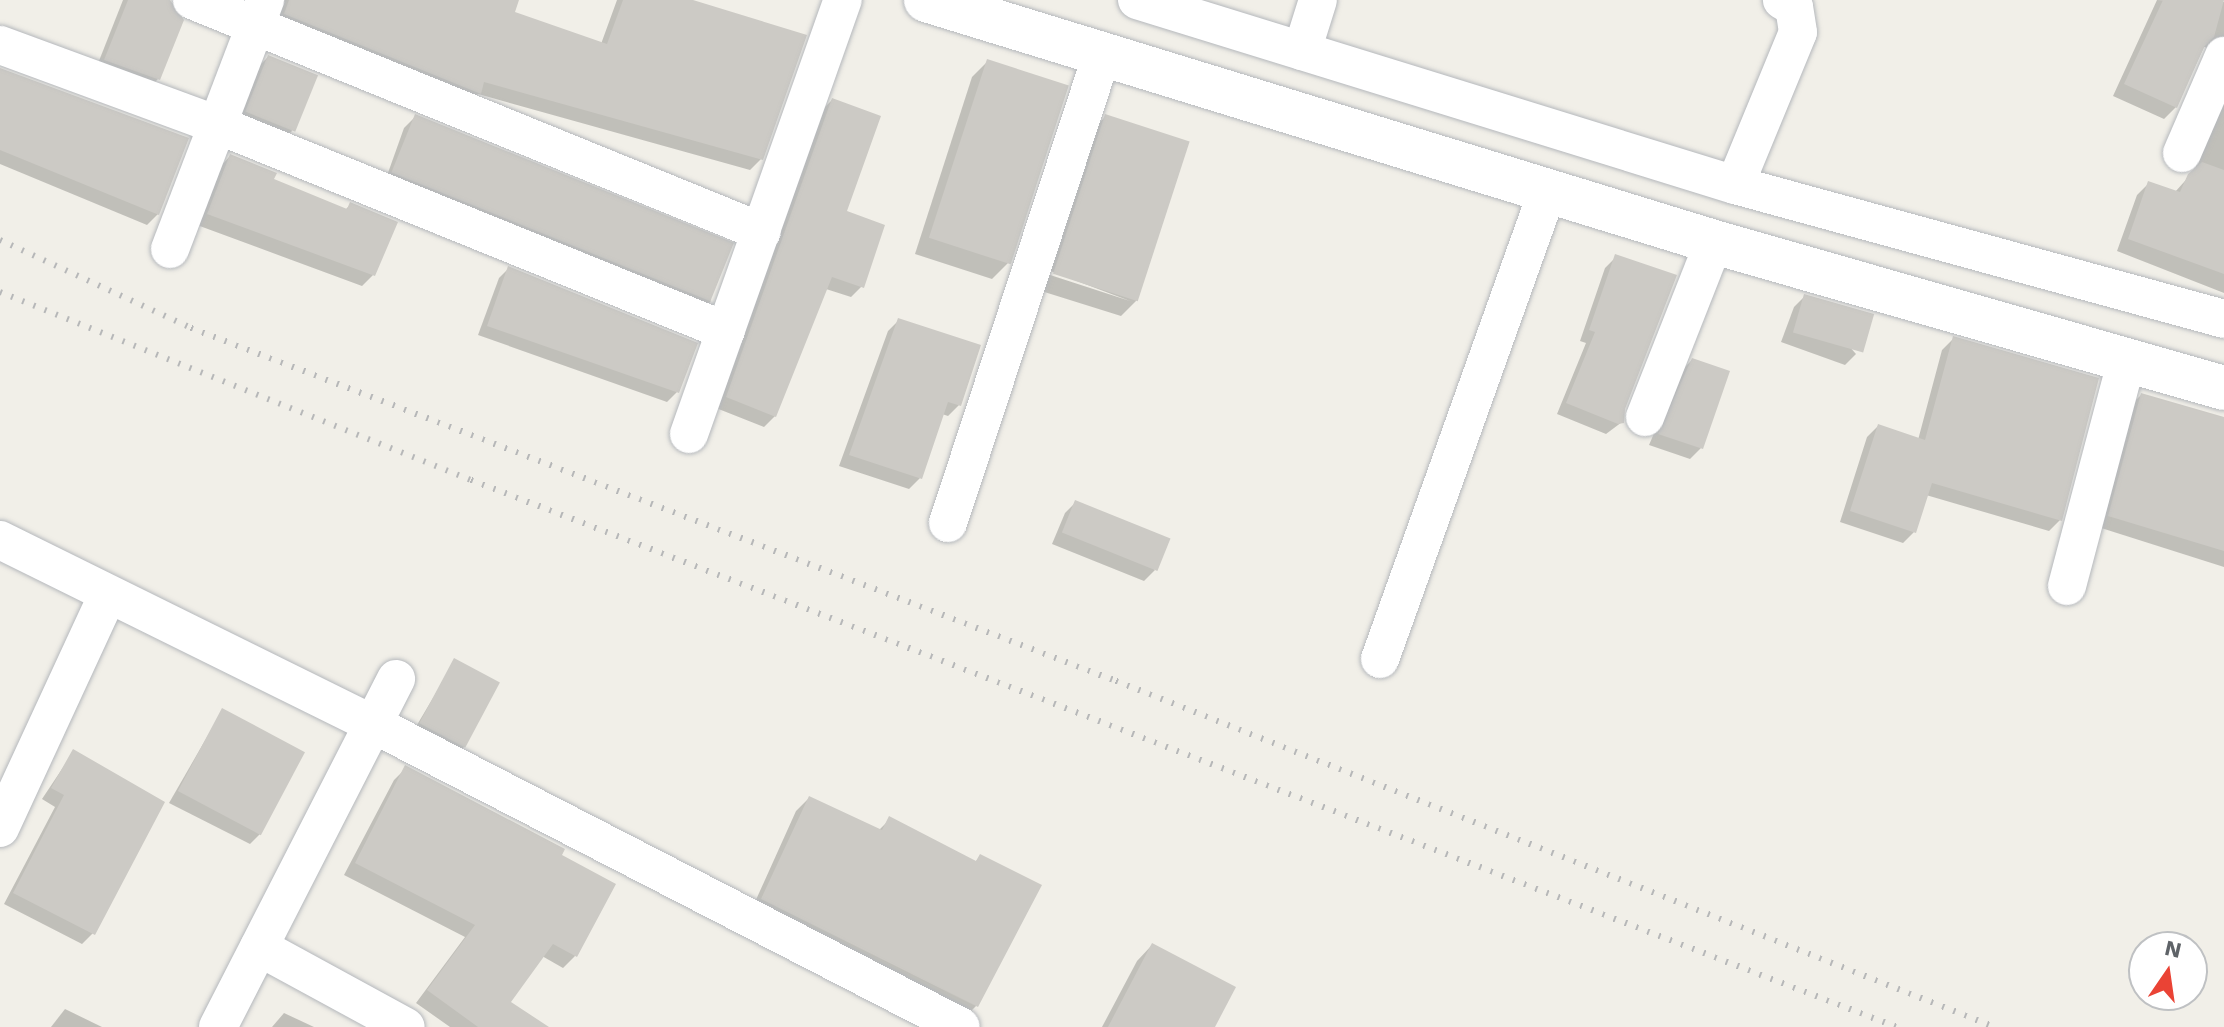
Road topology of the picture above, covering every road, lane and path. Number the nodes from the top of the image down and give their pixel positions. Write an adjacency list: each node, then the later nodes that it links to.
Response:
1 (192, 0): 7 (street)
2 (843, 0): 16 (street)
3 (926, 0): 11 (street)
4 (1137, 0): 9 (street)
5 (1318, 0): 9 (street)
6 (1782, 0): 14 (street)
7 (260, 13): 12 (street); 16 (street)
8 (0, 45): 12 (street)
9 (1302, 51): 14 (street)
10 (2224, 56): 13 (street)
11 (1101, 57): 15 (street); 25 (street)
12 (218, 125): 18 (street); 20 (street)
13 (2182, 153)
14 (1735, 185): 19 (street)
15 (1548, 190): 17 (street); 29 (street)
16 (762, 232): 20 (street)
17 (1714, 242): 21 (street); 23 (street)
18 (170, 249)
19 (2224, 319)
20 (726, 331): 24 (street)
21 (2126, 363): 22 (street); 27 (street)
22 (2224, 388)
23 (1645, 417)
24 (689, 434)
25 (948, 523)
26 (0, 540): 28 (street)
27 (2067, 586)
28 (107, 596): 31 (street); 32 (street)
29 (1380, 659)
30 (396, 679): 31 (street)
31 (373, 724): 33 (street); 36 (street)
32 (0, 828)
33 (259, 947): 34 (street); 35 (street)
34 (218, 1027)
35 (406, 1027)
36 (961, 1027)

